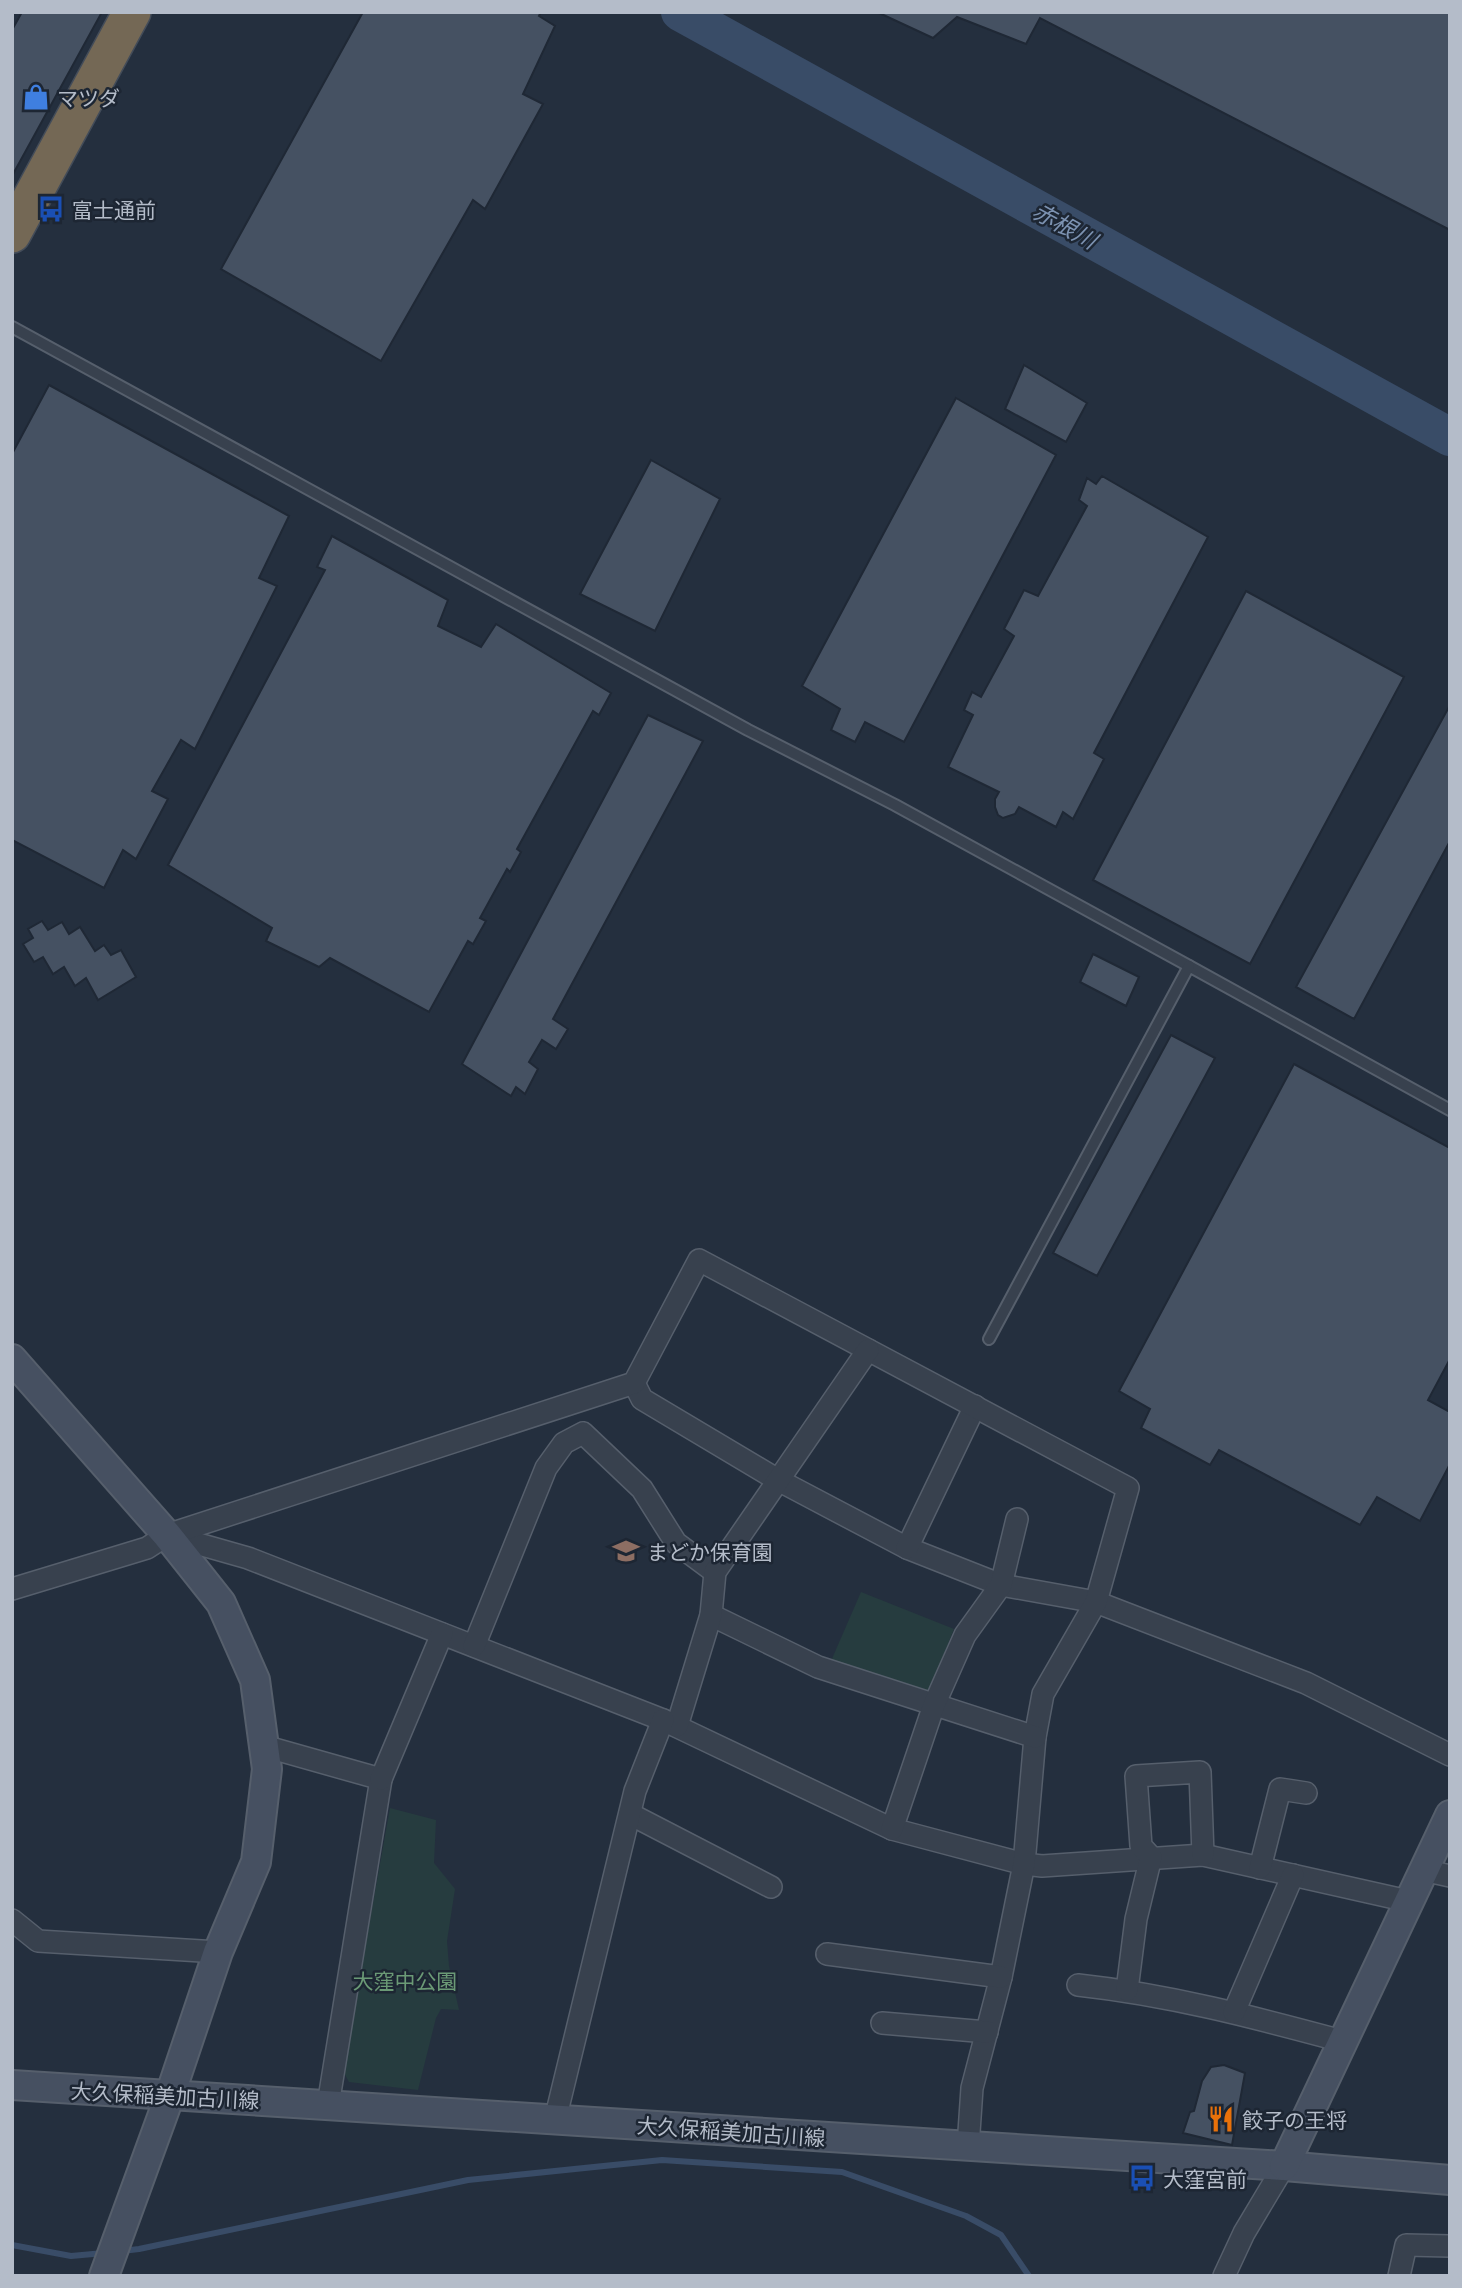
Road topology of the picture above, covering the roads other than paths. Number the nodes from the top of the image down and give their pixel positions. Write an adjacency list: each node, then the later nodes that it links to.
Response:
1 (132, 12): 2 (highway)
2 (12, 234)
3 (12, 327): 4 (lane)
4 (1189, 966): 5 (lane); 6 (lane)
5 (1450, 1110)
6 (989, 1339)
7 (868, 1350): 9 (street); 10 (street); 13 (street)
8 (12, 1359): 15 (main road)
9 (634, 1383): 11 (street); 13 (street)
10 (975, 1406): 16 (street); 20 (street)
11 (555, 1409): 12 (street); 15 (street)
12 (564, 1443): 17 (street); 23 (street)
13 (778, 1480): 16 (street); 17 (street)
14 (1017, 1518): 18 (street)
15 (167, 1535): 19 (street); 22 (street); 27 (main road)
16 (907, 1548): 18 (street)
17 (715, 1572): 21 (street)
18 (1001, 1585): 20 (street); 24 (street)
19 (12, 1589)
20 (1096, 1602): 26 (street); 28 (street)
21 (711, 1615): 24 (street); 25 (street)
22 (442, 1634): 23 (street); 29 (street)
23 (474, 1646): 25 (street)
24 (934, 1706): 26 (street); 33 (street)
25 (670, 1723): 31 (street); 33 (street)
26 (1035, 1737): 36 (street)
27 (264, 1746): 29 (street); 43 (main road)
28 (1450, 1755)
29 (381, 1779): 54 (street)
30 (1306, 1793): 37 (street)
31 (630, 1814): 40 (street); 55 (street)
32 (1450, 1815): 38 (main road)
33 (892, 1829): 36 (street)
34 (1203, 1855): 35 (street); 35 (street); 37 (street)
35 (1151, 1857): 36 (street); 47 (street)
36 (1024, 1864): 45 (street)
37 (1260, 1868): 39 (street)
38 (1436, 1873): 41 (main road)
39 (1293, 1875): 41 (street); 48 (street)
40 (771, 1887)
41 (1408, 1901): 51 (main road)
42 (12, 1920): 43 (street)
43 (218, 1952): 53 (main road)
44 (827, 1954): 45 (street)
45 (1002, 1977): 50 (street)
46 (1078, 1985): 47 (street)
47 (1127, 1990): 48 (street)
48 (1234, 2012): 51 (street)
49 (882, 2023): 50 (street)
50 (987, 2032): 56 (street)
51 (1342, 2042): 57 (main road)
52 (12, 2085): 53 (main road, 大久保稲美加古川線)
53 (170, 2095): 54 (main road, 大久保稲美加古川線); 60 (main road)
54 (328, 2105): 55 (main road, 大久保稲美加古川線)
55 (555, 2120): 56 (main road, 大久保稲美加古川線)
56 (968, 2147): 57 (main road, 大久保稲美加古川線)
57 (1284, 2166): 58 (main road, 大久保稲美加古川線); 61 (street)
58 (1450, 2180)
59 (1450, 2246): 62 (street)
60 (104, 2276)
61 (1224, 2276)
62 (1399, 2276)

